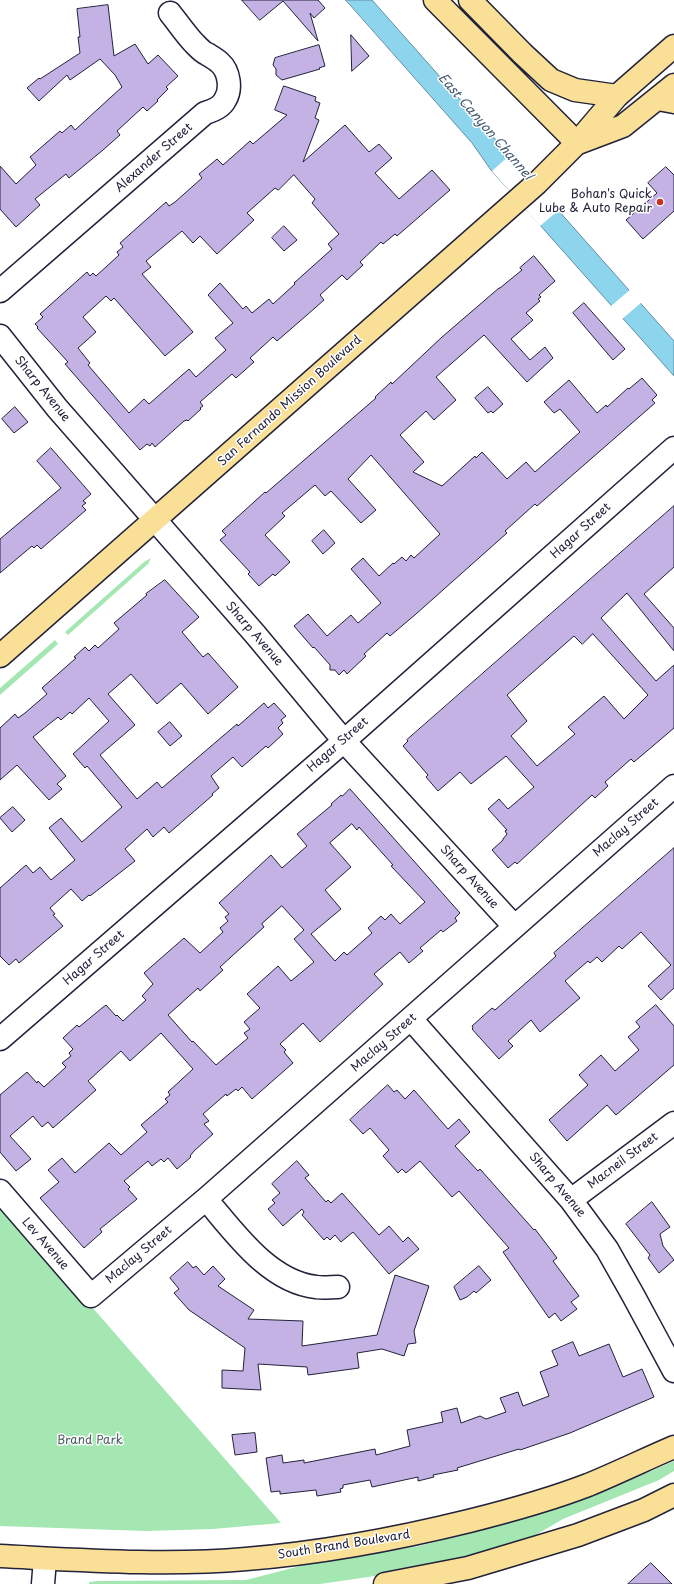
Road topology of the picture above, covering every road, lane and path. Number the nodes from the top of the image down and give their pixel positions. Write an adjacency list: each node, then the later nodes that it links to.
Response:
1 (435, 0): 7 (main road)
2 (470, 0): 6 (main road)
3 (170, 13): 8 (street, Alexander Street)
4 (674, 46): 6 (main road, San Fernando Mission Boulevard)
5 (669, 95): 7 (main road, San Fernando Mission Boulevard)
6 (617, 96): 7 (main road, San Fernando Mission Boulevard)
7 (577, 143): 11 (main road, San Fernando Mission Boulevard)
8 (0, 291)
9 (0, 336): 11 (street, Sharp Avenue)
10 (674, 448): 13 (street, Hagar Street)
11 (155, 520): 12 (main road, San Fernando Mission Boulevard); 13 (street, Sharp Avenue)
12 (0, 656)
13 (344, 740): 15 (street, Sharp Avenue); 17 (street, Hagar Street)
14 (674, 786): 15 (street, Maclay Street)
15 (514, 926): 16 (street, Maclay Street)
16 (411, 1019): 20 (street, Maclay Street); 21 (street, Sharp Avenue)
17 (0, 1039)
18 (674, 1123): 21 (street, Macneil Street)
19 (0, 1191): 23 (street, Lev Avenue)
20 (206, 1199): 22 (street); 23 (street, Maclay Street)
21 (571, 1200): 24 (street, Sharp Avenue)
22 (338, 1287)
23 (91, 1296)
24 (674, 1371)
25 (674, 1446): 28 (main road, South Brand Boulevard)
26 (674, 1495): 30 (main road)
27 (0, 1556): 28 (main road, South Brand Boulevard)
28 (45, 1559): 29 (street)
29 (43, 1584)
30 (385, 1584)

